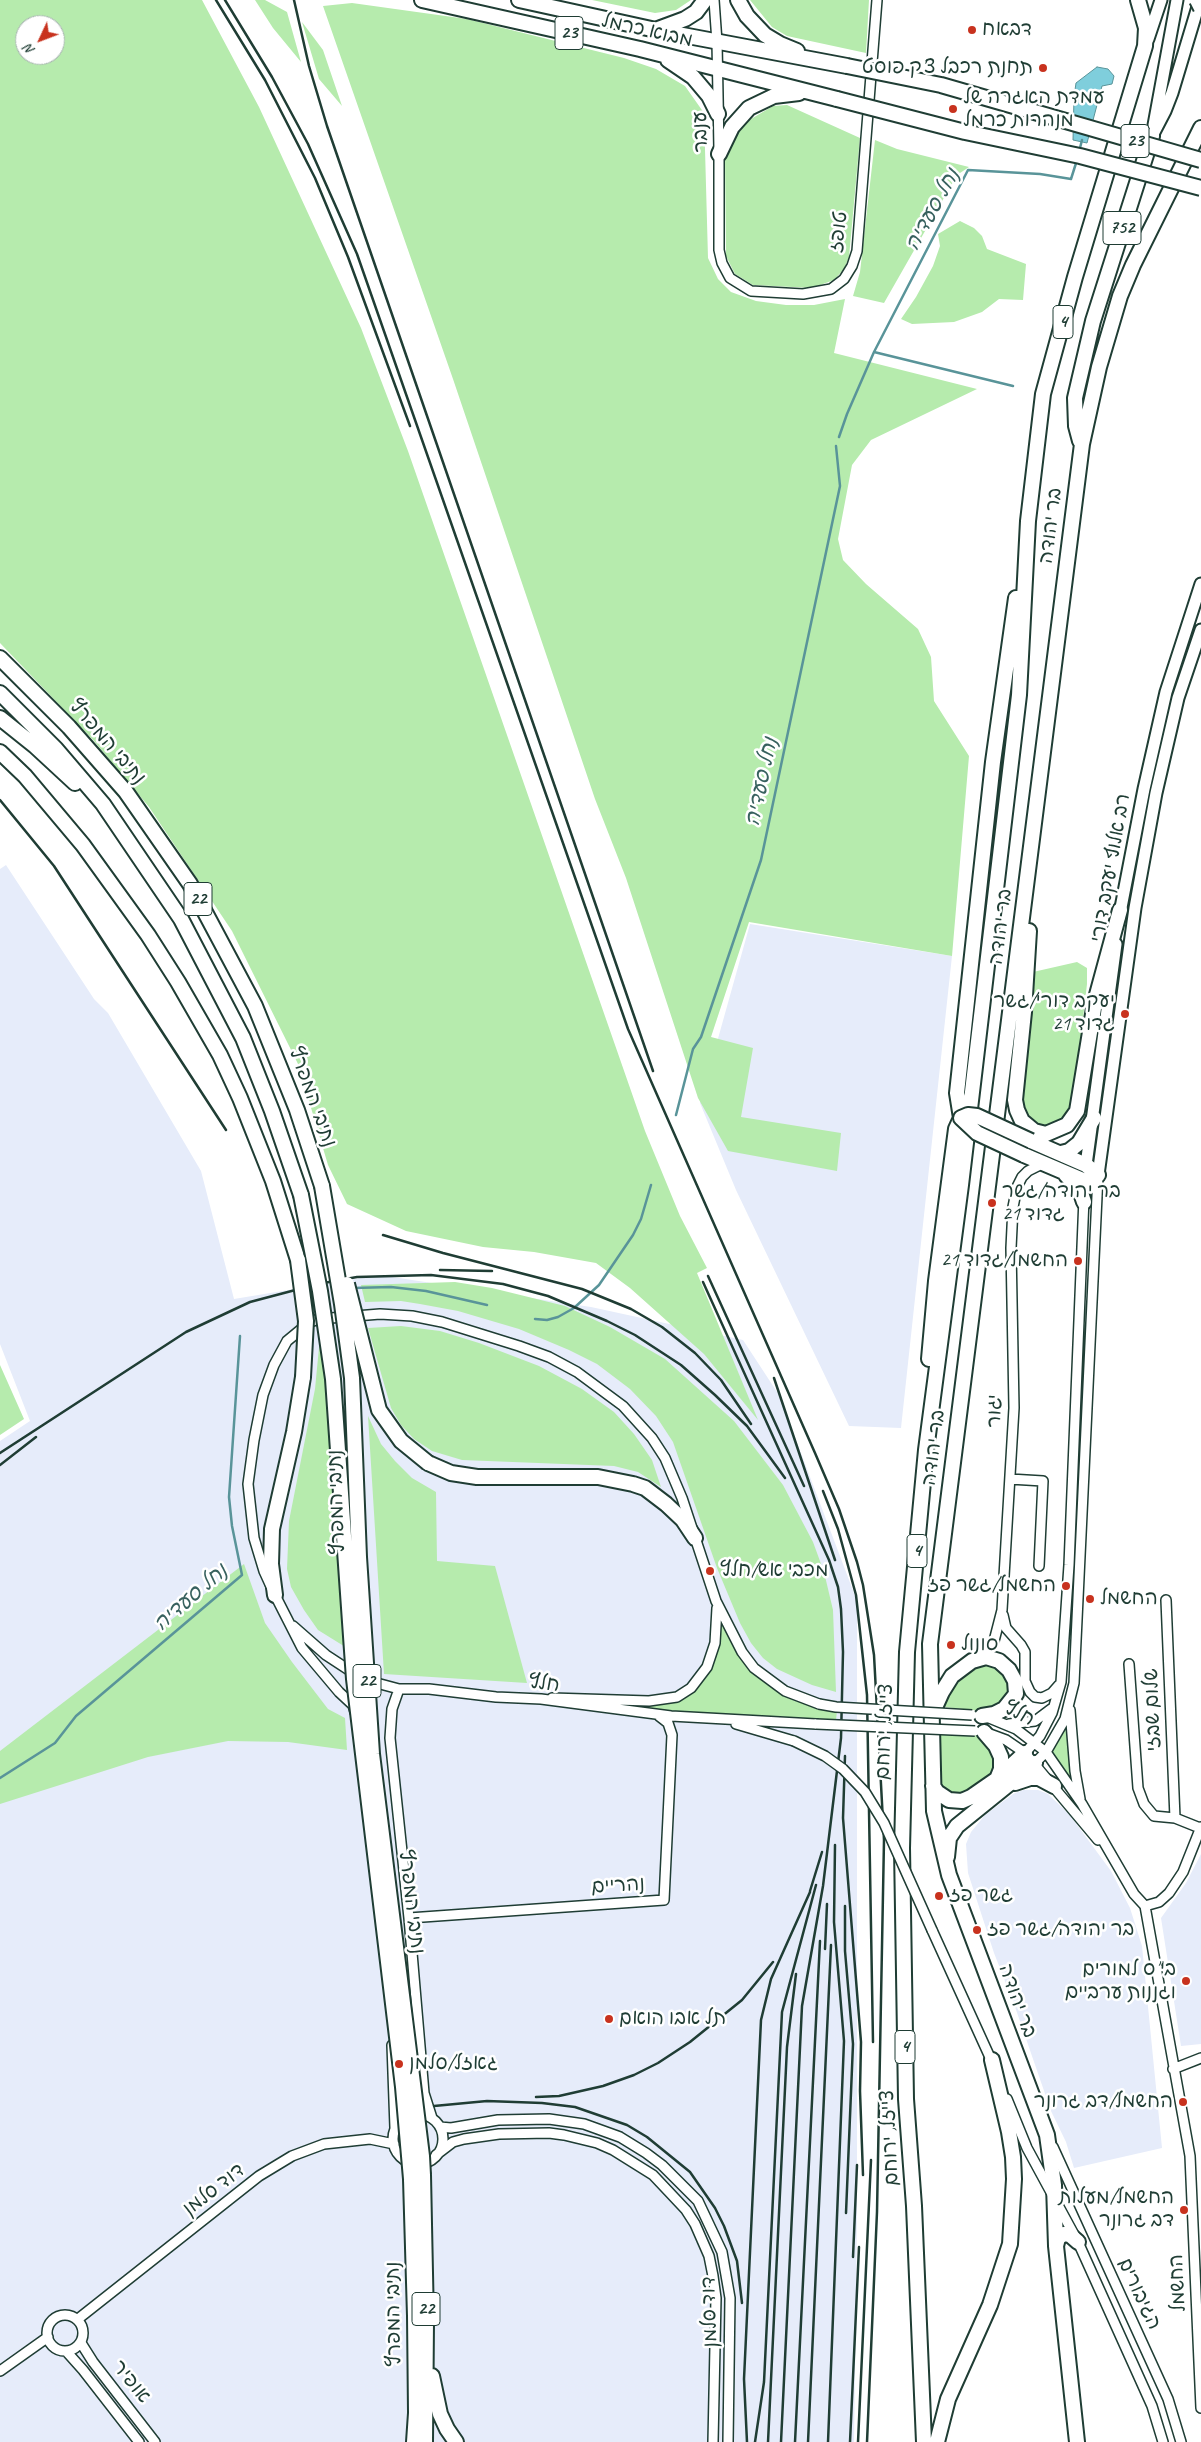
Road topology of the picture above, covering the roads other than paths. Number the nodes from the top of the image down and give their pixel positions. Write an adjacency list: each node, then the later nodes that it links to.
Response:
1 (422, 0): 15 (highway, מבוא כרמל / 23)
2 (519, 0): 12 (highway, מבוא כרמל / 23)
3 (705, 0): 12 (highway)
4 (714, 0): 13 (street, ענבר)
5 (738, 0): 16 (highway)
6 (877, 0): 22 (street, טופז)
7 (1138, 0): 14 (highway, 4)
8 (1161, 0): 14 (main road)
9 (1177, 0): 21 (main road)
10 (1198, 0): 11 (highway, bridge); 21 (main road, 752)
11 (1201, 8)
12 (656, 30): 13 (highway, מבוא כרמל / 23)
13 (717, 42): 16 (highway, 23); 17 (street, ענבר)
14 (1146, 46): 26 (highway, בר יהודה / 4)
15 (657, 53): 17 (highway, מבוא כרמל / 23); 19 (highway)
16 (823, 61): 23 (highway, 23, bridge)
17 (717, 68): 18 (highway, 23); 19 (street, ענבר)
18 (813, 92): 22 (highway); 24 (highway, 23, bridge)
19 (718, 114): 22 (street, ענבר)
20 (1201, 128): 25 (highway, 4)
21 (1152, 136): 25 (highway, 752)
22 (719, 154)
23 (1201, 160)
24 (1201, 188)
25 (1082, 444): 34 (highway, בר יהודה / 4)
26 (1028, 521): 38 (highway); 47 (highway, בר יהודה / 4)
27 (1201, 584): 37 (main road, רב אלוף יעקב דורי)
28 (1201, 630): 44 (main road, רב אלוף יעקב דורי)
29 (0, 658): 45 (highway, נתיבי המפרץ / 22)
30 (0, 693): 36 (highway, נתיבי המפרץ / 22)
31 (0, 718): 36 (highway)
32 (0, 752): 35 (highway)
33 (0, 762): 35 (highway)
34 (1041, 778): 37 (highway); 68 (highway, בר יהודה / 4)
35 (83, 845): 51 (highway, bridge)
36 (139, 855): 97 (highway, נתיבי המפרץ / 22, bridge)
37 (1120, 910): 39 (main road, רב אלוף יעקב דורי)
38 (961, 1118): 40 (highway, bridge); 41 (highway, bridge); 47 (highway)
39 (1094, 1118): 40 (highway); 42 (main road, רב אלוף יעקב דורי)
40 (1061, 1153): 42 (highway)
41 (1042, 1164): 43 (highway); 48 (street, יגור)
42 (1086, 1165): 44 (highway)
43 (1064, 1172): 44 (highway); 46 (highway)
44 (1091, 1178): 46 (street); 63 (street)
45 (322, 1186): 49 (highway, bridge); 97 (highway, נתיבי המפרץ / 22, bridge)
46 (1084, 1202): 59 (street)
47 (926, 1450): 56 (highway, בר יהודה / 4)
48 (1010, 1479): 50 (street); 54 (street, יגור)
49 (696, 1538): 51 (street); 52 (street)
50 (1039, 1566)
51 (275, 1595): 55 (street)
52 (716, 1600): 61 (street); 65 (street, bridge)
53 (1166, 1600): 80 (street, שלום שבזי)
54 (1002, 1610): 57 (street, יגור); 59 (street)
55 (289, 1622): 60 (street, חלץ); 86 (street)
56 (907, 1652): 117 (highway, צייזל, ירוחם / 4)
57 (972, 1661): 65 (highway); 68 (highway)
58 (1130, 1664): 80 (street)
59 (1061, 1682): 62 (street)
60 (399, 1689): 61 (street, חלץ); 85 (street)
61 (541, 1699): 64 (street, חלץ)
62 (1055, 1704): 69 (street); 72 (street)
63 (1070, 1706): 73 (street); 79 (street)
64 (654, 1714): 66 (street, חלץ); 71 (street)
65 (977, 1715): 69 (street, חלץ)
66 (684, 1717): 67 (street, חלץ); 71 (street)
67 (724, 1720): 70 (street, חלץ, bridge); 88 (street, הגיבורים, bridge)
68 (931, 1720): 77 (highway, בר יהודה / 4)
69 (1006, 1724): 72 (street, חלץ)
70 (980, 1731): 74 (street, חלץ); 76 (highway)
71 (672, 1734): 85 (street, נהריים)
72 (1035, 1742): 73 (street, חלץ); 74 (street)
73 (1046, 1752): 75 (street); 79 (street, החשמל)
74 (1025, 1753): 75 (street, חלץ); 76 (highway)
75 (1035, 1763): 76 (highway); 78 (street, החשמל)
76 (1001, 1784): 77 (highway); 78 (highway); 83 (highway)
77 (933, 1786): 83 (highway, בר יהודה / 4)
78 (1054, 1786): 82 (street, החשמל)
79 (1082, 1804): 82 (street, החשמל)
80 (1175, 1818): 81 (street)
81 (1201, 1827): 84 (street)
82 (1120, 1867): 84 (street, החשמל)
83 (949, 1875): 94 (highway, בר יהודה / 4)
84 (1145, 1906): 89 (street, החשמל)
85 (409, 1918): 90 (street)
86 (390, 1985): 90 (street); 93 (street)
87 (1201, 2058): 89 (street)
88 (992, 2060): 98 (street, הגיבורים); 118 (highway)
89 (1173, 2069): 107 (street, החשמל)
90 (424, 2093): 91 (street)
91 (432, 2118): 92 (street); 93 (street)
92 (440, 2127): 96 (street); 116 (street, דוד סלמן)
93 (395, 2128): 95 (street)
94 (1047, 2135): 98 (highway, בר יהודה); 121 (street, הגיבורים)
95 (394, 2144): 96 (street); 101 (street, דוד סלמן)
96 (436, 2155): 115 (street, דוד סלמן)
97 (417, 2177): 102 (highway, נתיבי המפרץ / 22); 111 (highway, נתיבי המפרץ / 22)
98 (1054, 2196): 99 (street, הגיבורים); 100 (highway, בר יהודה)
99 (1078, 2242): 100 (highway); 120 (street, הגיבורים)
100 (1056, 2246): 119 (highway, בר יהודה)
101 (78, 2319): 103 (street); 104 (street)
102 (426, 2322): 108 (highway); 112 (highway, נתיבי המפרץ / 22)
103 (48, 2337): 105 (street); 106 (street)
104 (81, 2343): 105 (street); 110 (street, אופיר)
105 (66, 2351): 109 (street, אופיר)
106 (0, 2371)
107 (1201, 2408)
108 (440, 2414): 113 (highway); 114 (highway)
109 (139, 2442)
110 (155, 2442)
111 (414, 2442)
112 (425, 2442)
113 (456, 2442)
114 (463, 2442)
115 (714, 2442)
116 (728, 2442)
117 (924, 2442)
118 (937, 2442)
119 (1076, 2442)
120 (1163, 2442)
121 (1181, 2442)

